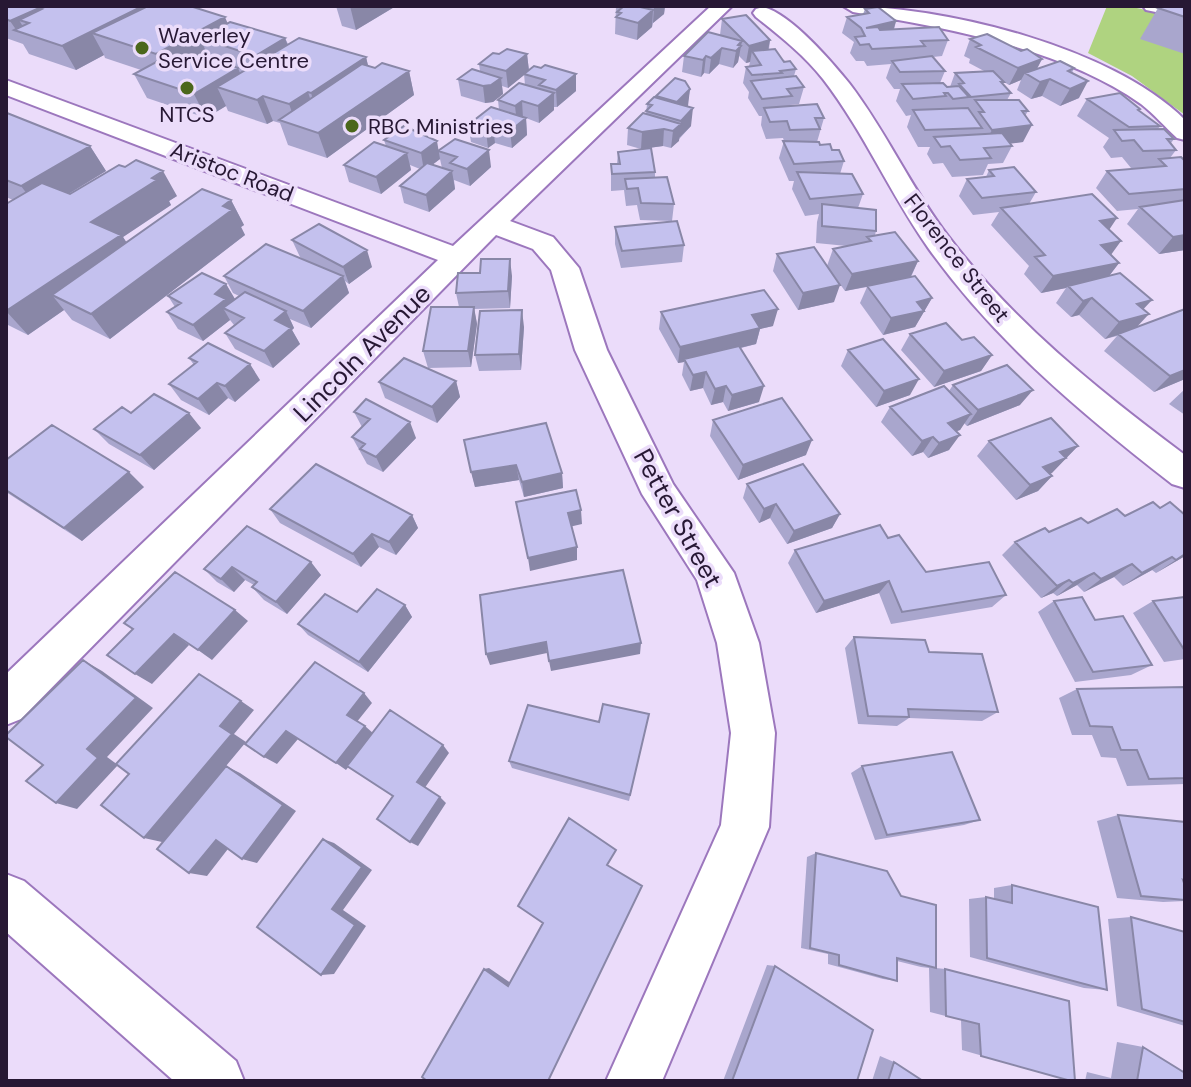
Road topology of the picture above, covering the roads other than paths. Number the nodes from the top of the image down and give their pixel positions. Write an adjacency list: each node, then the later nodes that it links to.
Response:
1 (722, 6): 8 (street, Lincoln Avenue)
2 (853, 6): 7 (street)
3 (1153, 6): 5 (street)
4 (761, 8): 10 (street, Florence Street)
5 (1185, 12)
6 (6, 87): 9 (street, Aristoc Road)
7 (1185, 133)
8 (492, 224): 9 (street, Lincoln Avenue); 14 (street, Petter Street)
9 (459, 258): 11 (street, Lincoln Avenue)
10 (1185, 474)
11 (6, 704)
12 (6, 899): 13 (street)
13 (216, 1081)
14 (634, 1081)

